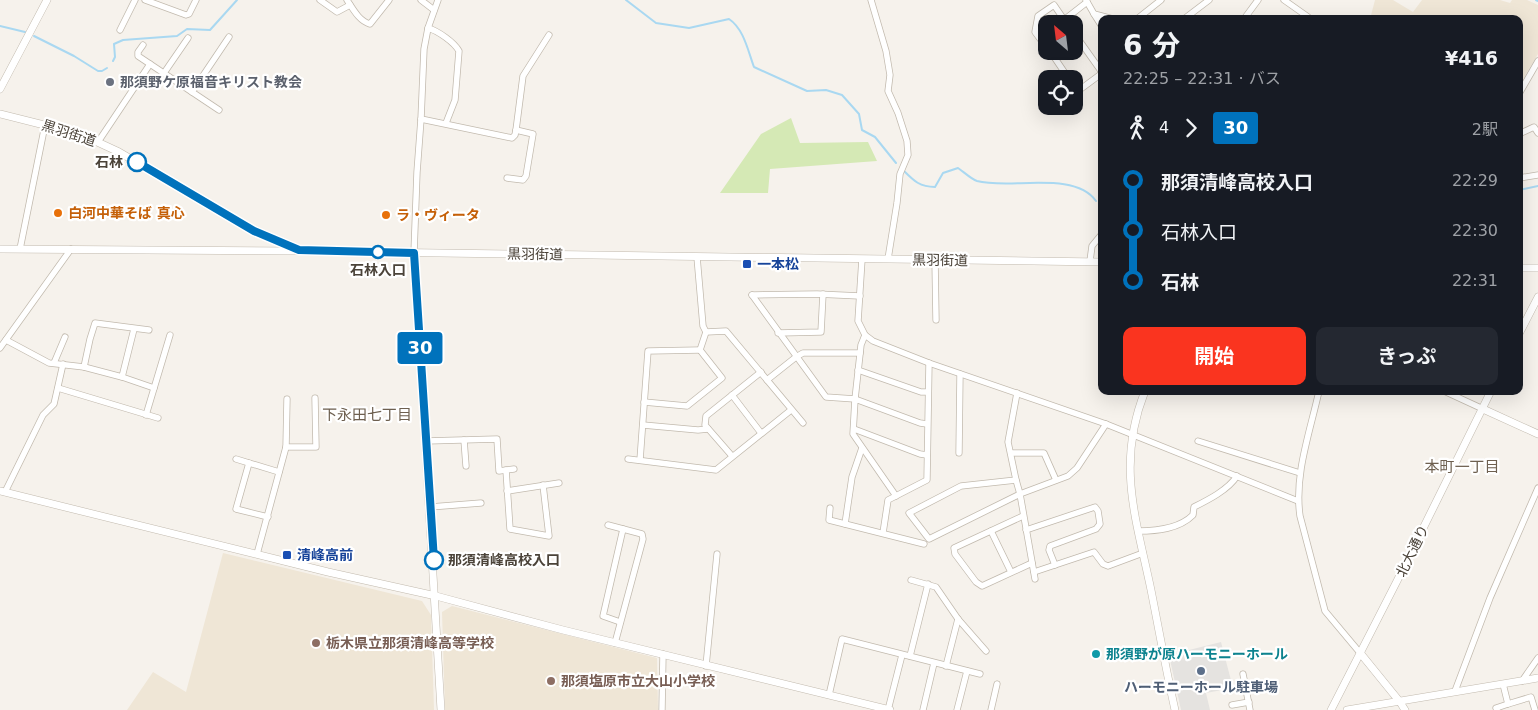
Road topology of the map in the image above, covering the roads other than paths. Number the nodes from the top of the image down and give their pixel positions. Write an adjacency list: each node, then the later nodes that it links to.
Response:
1 (47, 0): 43 (street)
2 (134, 0): 29 (street)
3 (145, 0): 4 (street)
4 (196, 0)
5 (320, 0): 15 (street)
6 (389, 0): 15 (street)
7 (421, 0): 16 (street)
8 (438, 0): 16 (street)
9 (871, 0): 65 (street)
10 (1161, 0): 22 (street)
11 (1209, 0): 23 (street)
12 (1258, 0): 24 (street)
13 (1284, 0): 25 (street)
14 (1086, 1): 17 (street); 20 (street)
15 (349, 3)
16 (434, 10): 28 (street)
17 (1094, 14): 21 (street); 27 (street)
18 (1039, 15): 19 (street)
19 (1060, 15)
20 (1072, 15)
21 (1098, 15)
22 (1141, 15)
23 (1189, 15)
24 (1247, 15)
25 (1305, 15)
26 (1038, 16): 31 (street)
27 (1098, 20)
28 (428, 28): 47 (street); 48 (street)
29 (120, 30)
30 (549, 35): 50 (street)
31 (1038, 35)
32 (229, 37): 44 (street)
33 (188, 38): 39 (street)
34 (143, 44): 37 (street)
35 (1083, 46): 38 (street)
36 (1538, 61): 42 (street)
37 (150, 64): 39 (street); 53 (street)
38 (1098, 68)
39 (164, 73): 44 (street)
40 (1098, 74): 41 (street)
41 (1083, 87)
42 (1523, 87)
43 (0, 89)
44 (192, 92): 45 (street)
45 (219, 110)
46 (0, 114): 49 (street, 黒羽街道)
47 (421, 119): 48 (street); 62 (street)
48 (446, 124): 50 (street)
49 (46, 125): 53 (street, 黒羽街道); 59 (street)
50 (516, 130): 56 (street)
51 (1523, 132): 52 (street)
52 (1538, 133)
53 (98, 142): 61 (street, 黒羽街道)
54 (1538, 175): 55 (street)
55 (1523, 177)
56 (507, 178)
57 (1098, 239): 67 (street)
58 (0, 249): 59 (street)
59 (20, 249): 60 (street)
60 (71, 249): 61 (street); 83 (street)
61 (299, 250): 62 (street, 黒羽街道)
62 (414, 253): 63 (street, 黒羽街道); 124 (street)
63 (696, 257): 64 (street, 黒羽街道); 78 (street)
64 (862, 259): 65 (street, 黒羽街道); 72 (street)
65 (888, 259): 66 (street, 黒羽街道)
66 (935, 260): 67 (street, 黒羽街道); 74 (street)
67 (1090, 261): 68 (street, 黒羽街道)
68 (1098, 262)
69 (1523, 268): 70 (street)
70 (1538, 268)
71 (823, 294): 72 (street); 79 (street); 79 (street)
72 (860, 296): 81 (street)
73 (1538, 297): 75 (street)
74 (936, 320)
75 (1523, 326)
76 (134, 329): 77 (street); 91 (street); 95 (street)
77 (149, 330)
78 (706, 332): 85 (street); 93 (street)
79 (778, 334): 87 (street)
80 (170, 335): 98 (street)
81 (865, 335): 86 (street); 89 (street)
82 (65, 337): 88 (street)
83 (6, 340): 84 (street); 88 (street)
84 (0, 348)
85 (700, 350): 109 (street); 109 (street)
86 (860, 353): 87 (street); 92 (street)
87 (796, 357): 96 (street); 107 (street)
88 (54, 363): 90 (street)
89 (929, 363): 94 (street); 99 (street)
90 (63, 364): 91 (street); 97 (street)
91 (84, 367): 95 (street)
92 (858, 370): 99 (street); 107 (street)
93 (761, 372): 96 (street); 101 (street)
94 (960, 374): 100 (street); 128 (street)
95 (122, 377): 98 (street)
96 (767, 380): 111 (street)
97 (58, 388): 112 (street); 147 (street)
98 (154, 388): 112 (street)
99 (927, 392): 115 (street)
100 (1017, 393): 116 (street); 129 (street)
101 (732, 395): 118 (street); 120 (street)
102 (1143, 395): 121 (street)
103 (1317, 395): 140 (street)
104 (1453, 395): 110 (street)
105 (1489, 395): 110 (street, 北大通り)
106 (315, 398): 126 (street)
107 (855, 399): 115 (street); 119 (street)
108 (287, 400): 126 (street)
109 (644, 402): 117 (street)
110 (1483, 409): 122 (street); 179 (street, 北大通り)
111 (791, 410): 114 (street); 120 (street)
112 (146, 415): 113 (street)
113 (158, 418)
114 (803, 423)
115 (927, 424): 130 (street)
116 (1106, 424): 121 (street); 143 (street)
117 (642, 425): 118 (street); 134 (street)
118 (708, 429): 131 (street)
119 (854, 429): 127 (street); 130 (street)
120 (761, 433): 131 (street)
121 (1132, 434): 141 (street); 162 (street)
122 (1538, 434)
123 (464, 440): 124 (street); 136 (street); 138 (street)
124 (426, 441): 153 (street)
125 (1198, 441): 140 (street)
126 (286, 447): 139 (street)
127 (862, 448): 150 (street); 157 (street)
128 (959, 453)
129 (1011, 453): 142 (street); 143 (street)
130 (927, 455): 150 (street)
131 (732, 456): 134 (street)
132 (236, 459): 135 (street)
133 (628, 459): 134 (street)
134 (640, 460)
135 (249, 463): 139 (street); 156 (street)
136 (466, 466)
137 (514, 469): 138 (street)
138 (506, 470): 148 (street)
139 (279, 472): 156 (street)
140 (1300, 474): 151 (street)
141 (1237, 476): 151 (street); 162 (street)
142 (1016, 480): 149 (street); 149 (street)
143 (1056, 480): 149 (street)
144 (559, 483): 145 (street)
145 (542, 486): 148 (street); 148 (street)
146 (1538, 488): 193 (street)
147 (3, 491): 166 (street)
148 (507, 491)
149 (1020, 494): 155 (street)
150 (896, 496): 163 (street)
151 (1298, 501): 179 (street)
152 (481, 503): 153 (street)
153 (430, 507): 173 (street)
154 (830, 508): 157 (street)
155 (1023, 516): 160 (street); 161 (street)
156 (268, 517): 166 (street)
157 (846, 524): 163 (street)
158 (608, 525): 159 (street)
159 (623, 529): 175 (street); 175 (street)
160 (1026, 530): 168 (street); 169 (street)
161 (991, 531): 170 (street); 170 (street)
162 (1138, 531): 165 (street)
163 (883, 533): 164 (street)
164 (924, 544)
165 (1143, 552): 169 (street); 205 (street)
166 (257, 554): 173 (street)
167 (717, 554): 184 (street)
168 (1032, 563): 169 (street); 170 (street)
169 (1055, 565)
170 (1011, 572)
171 (911, 580): 172 (street)
172 (928, 584): 174 (street); 181 (street)
173 (436, 596): 176 (street); 199 (street)
174 (958, 619): 177 (street); 185 (street)
175 (620, 622): 176 (street)
176 (615, 643): 178 (street)
177 (986, 651)
178 (663, 654): 184 (street); 200 (street)
179 (1360, 654): 196 (street); 207 (street, 北大通り)
180 (902, 655): 181 (street); 194 (street); 201 (street)
181 (910, 656): 183 (street)
182 (1538, 658): 190 (street)
183 (934, 662): 185 (street); 202 (street)
184 (706, 666): 194 (street)
185 (946, 666): 186 (street)
186 (967, 671): 187 (street); 203 (street)
187 (980, 674)
188 (1243, 674): 195 (street)
189 (1538, 678): 190 (street)
190 (1522, 681): 192 (street)
191 (997, 684): 204 (street)
192 (1503, 684): 193 (street); 197 (street)
193 (1455, 691): 196 (street)
194 (829, 695): 201 (street)
195 (1249, 702): 198 (street); 206 (street)
196 (1400, 702): 208 (street); 209 (street)
197 (1508, 704): 210 (street); 211 (street)
198 (1232, 705)
199 (441, 710)
200 (662, 710)
201 (889, 710)
202 (923, 710)
203 (957, 710)
204 (991, 710)
205 (1175, 710)
206 (1250, 710)
207 (1331, 710)
208 (1347, 710)
209 (1405, 710)
210 (1497, 710)
211 (1535, 710)

